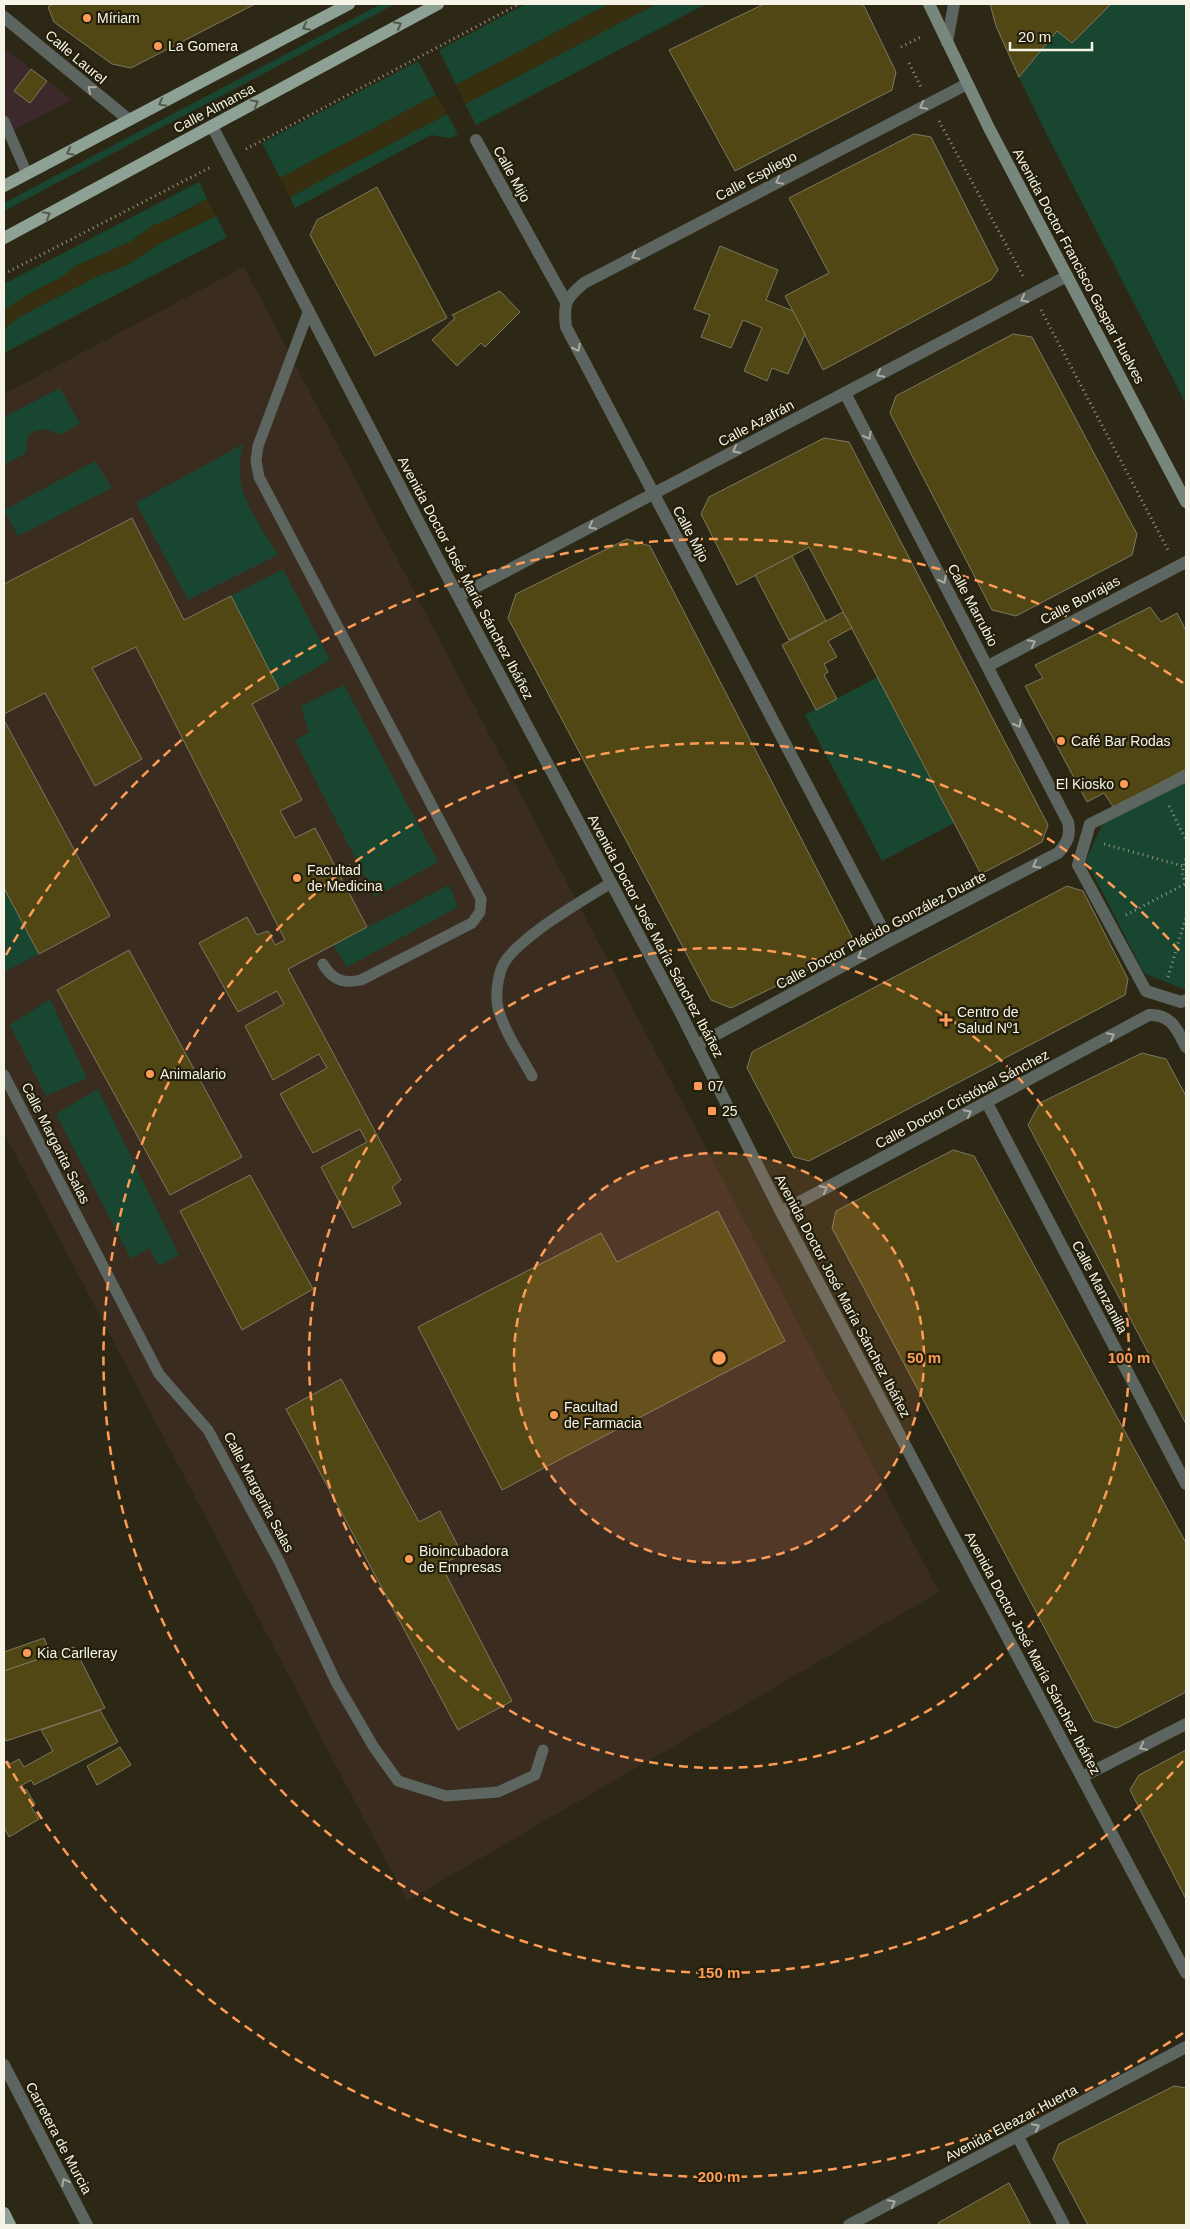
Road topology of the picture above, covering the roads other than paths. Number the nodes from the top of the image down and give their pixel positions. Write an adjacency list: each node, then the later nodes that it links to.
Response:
1 (349, 4): 9 (main road, Calle Almansa, one-way to 9)
2 (438, 4): 11 (main road, Calle Almansa, one-way to 2)
3 (925, 4): 5 (street)
4 (954, 4): 7 (street)
5 (933, 7): 7 (street, Avenida Doctor Francisco Gaspar Huelves)
6 (4, 17): 9 (street, Calle Laurel, one-way to 6)
7 (947, 42): 8 (street, Avenida Doctor Francisco Gaspar Huelves)
8 (967, 84): 16 (street, Avenida Doctor Francisco Gaspar Huelves); 17 (street, Calle Espliego, one-way to 17)
9 (129, 120): 13 (main road, Calle Almansa, one-way to 13)
10 (4, 121): 13 (lane)
11 (212, 126): 15 (main road, Calle Almansa, one-way to 11); 18 (street, Avenida Doctor José María Sánchez Ibáñez)
12 (476, 140): 17 (street, Calle Mijo)
13 (27, 174): 14 (main road, Calle Almansa)
14 (4, 186)
15 (4, 238)
16 (1067, 276): 19 (street, Calle Azafrán, one-way to 19); 21 (street, Avenida Doctor Francisco Gaspar Huelves)
17 (566, 302): 20 (street, Calle Mijo, one-way to 20)
18 (309, 310): 23 (street, Avenida Doctor José María Sánchez Ibáñez); 29 (lane)
19 (845, 393): 20 (street, Calle Azafrán, one-way to 20); 24 (street, Calle Marrubio, one-way to 24)
20 (652, 494): 23 (street, Calle Azafrán, one-way to 23); 28 (street, Calle Mijo)
21 (1186, 502)
22 (1186, 562): 24 (street, Calle Borrajas, one-way to 22)
23 (459, 596): 27 (street, Avenida Doctor José María Sánchez Ibáñez)
24 (988, 666): 26 (street, Calle Marrubio, one-way to 26)
25 (1186, 776): 30 (street)
26 (1070, 833): 28 (street, Calle Doctor Plácido González Duarte, one-way to 28)
27 (611, 882): 31 (street, Avenida Doctor José María Sánchez Ibáñez); 34 (lane)
28 (889, 942): 31 (street, Calle Doctor Plácido González Duarte, one-way to 31)
29 (323, 964)
30 (1186, 1000)
31 (697, 1045): 36 (street, Avenida Doctor José María Sánchez Ibáñez)
32 (1186, 1046): 35 (street, Calle Doctor Cristóbal Sánchez, one-way to 32)
33 (4, 1075): 39 (lane, Calle Margarita Salas)
34 (532, 1076)
35 (987, 1103): 36 (street, Calle Doctor Cristóbal Sánchez, one-way to 35); 37 (street, Calle Manzanilla)
36 (781, 1212): 40 (street, Avenida Doctor José María Sánchez Ibáñez)
37 (1186, 1484)
38 (1186, 1724): 40 (street, one-way to 40)
39 (543, 1750)
40 (1082, 1777): 41 (street, Avenida Doctor José María Sánchez Ibáñez)
41 (1186, 1973)
42 (1186, 2047): 44 (street, Avenida Eleazar Huerta, one-way to 42)
43 (4, 2065): 47 (street, Carretera de Murcia, one-way to 43)
44 (1018, 2137): 48 (street, Avenida Eleazar Huerta, one-way to 44); 49 (street)
45 (4, 2213): 46 (main road)
46 (10, 2225)
47 (88, 2225)
48 (849, 2225)
49 (1064, 2225)

